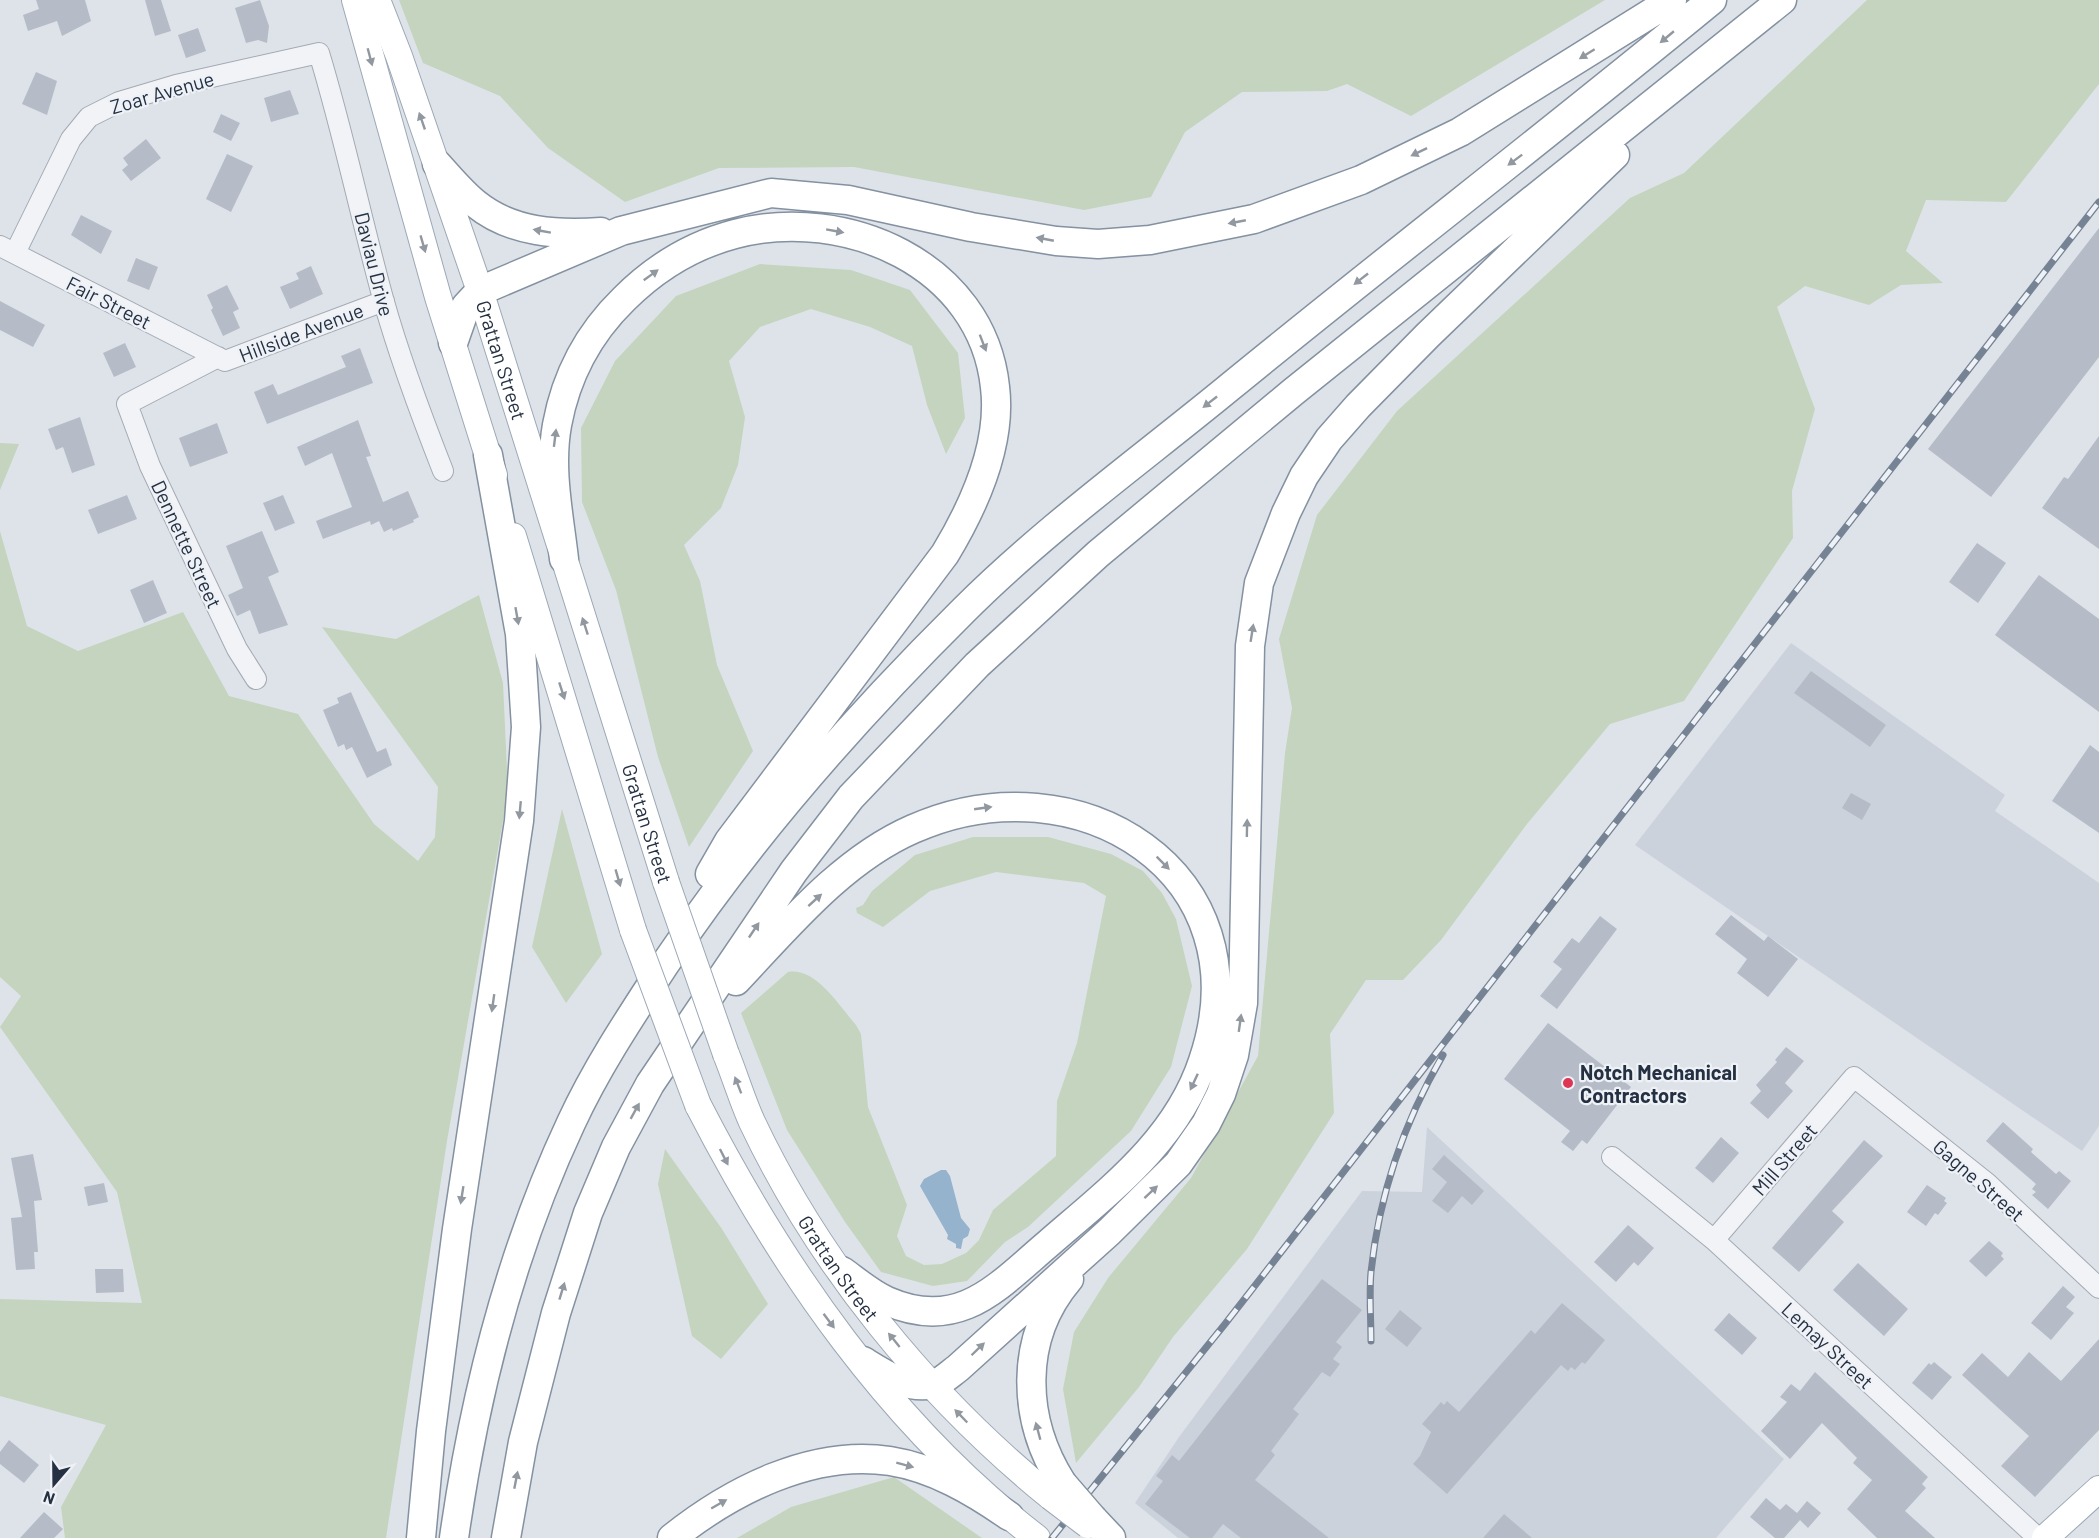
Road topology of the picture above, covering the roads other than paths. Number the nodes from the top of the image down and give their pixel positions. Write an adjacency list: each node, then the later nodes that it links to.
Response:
1 (355, 0): 13 (main road, Grattan Street, one-way to 13)
2 (377, 0): 8 (main road, Grattan Street, one-way to 2)
3 (1672, 0): 9 (highway, one-way to 9)
4 (1712, 0): 19 (highway, one-way to 19)
5 (1782, 0): 6 (highway)
6 (1741, 34): 21 (highway, one-way to 6); 23 (highway, one-way to 6)
7 (319, 53): 10 (street, Zoar Avenue); 12 (street, Daviau Drive)
8 (437, 164): 9 (highway, one-way to 8); 11 (main road, Grattan Street)
9 (621, 231): 11 (highway)
10 (7, 250): 14 (street, Fair Street)
11 (480, 291): 13 (highway); 17 (main road, Grattan Street)
12 (384, 301): 14 (street, Hillside Avenue); 16 (street, Daviau Drive)
13 (453, 343): 15 (main road, Grattan Street)
14 (218, 357): 18 (street, Dennette Street)
15 (488, 455): 27 (main road, Grattan Street, one-way to 27, bridge); 33 (highway, one-way to 33)
16 (442, 471)
17 (564, 559): 19 (highway, one-way to 19); 25 (main road, Grattan Street, one-way to 17, bridge)
18 (256, 679)
19 (628, 1020): 34 (highway)
20 (1854, 1077): 24 (street, Mill Street); 26 (street, Gagne Street)
21 (650, 1084): 25 (highway, one-way to 25); 35 (highway, one-way to 21)
22 (1611, 1157): 24 (street, Lemay Street)
23 (1109, 1232): 28 (highway, one-way to 23); 30 (highway, one-way to 23)
24 (1714, 1240): 37 (street, Lemay Street)
25 (842, 1271): 28 (main road, Grattan Street, one-way to 25)
26 (2099, 1288)
27 (862, 1361): 28 (highway); 31 (main road, Grattan Street)
28 (932, 1384): 30 (main road, Grattan Street, one-way to 28)
29 (2099, 1489): 38 (main road)
30 (1056, 1490): 32 (highway, bridge)
31 (1024, 1528): 36 (highway, one-way to 31)
32 (1099, 1530)
33 (421, 1538)
34 (454, 1538)
35 (506, 1538)
36 (672, 1538)
37 (2038, 1538)
38 (2045, 1538)

